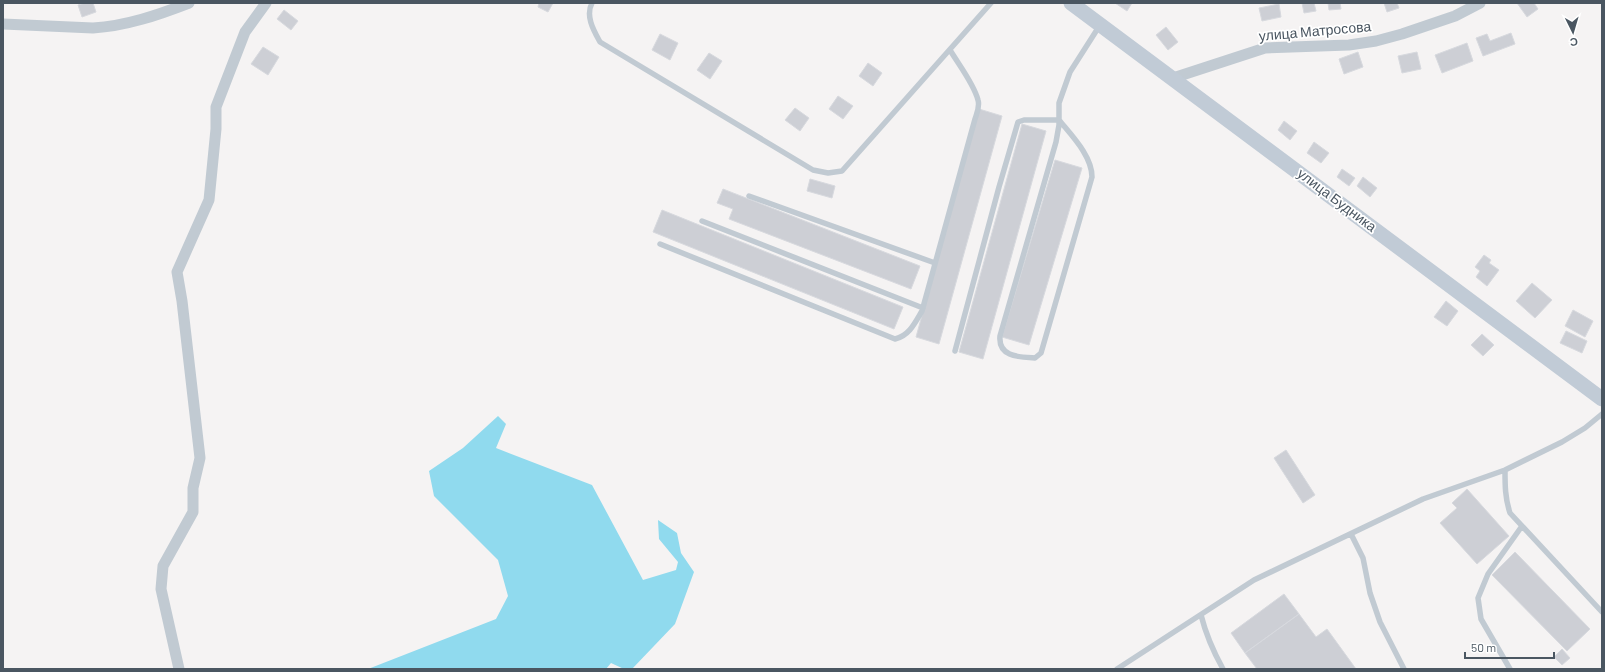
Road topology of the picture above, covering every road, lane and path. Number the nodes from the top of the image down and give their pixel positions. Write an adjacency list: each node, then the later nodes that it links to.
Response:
1 (189, 3): 7 (street)
2 (266, 3): 25 (street)
3 (592, 3): 9 (lane)
4 (991, 3): 9 (lane)
5 (1071, 3): 8 (street, улица Будника)
6 (1480, 3): 10 (street, улица Матросова)
7 (3, 24)
8 (1100, 25): 10 (street, улица Будника); 11 (lane)
9 (950, 50): 15 (lane)
10 (1173, 78): 18 (street, улица Будника)
11 (1059, 120): 11 (lane); 17 (lane)
12 (749, 196): 15 (lane)
13 (702, 221): 16 (lane)
14 (660, 244): 16 (lane)
15 (935, 263): 16 (lane)
16 (923, 308)
17 (955, 350)
18 (1602, 399)
19 (1602, 414): 20 (lane)
20 (1506, 470): 21 (lane); 22 (lane)
21 (1522, 526): 23 (lane); 29 (lane)
22 (1351, 534): 24 (lane); 28 (lane)
23 (1602, 612)
24 (1201, 615): 26 (lane); 27 (lane)
25 (179, 669)
26 (1118, 669)
27 (1223, 669)
28 (1404, 669)
29 (1510, 669)

